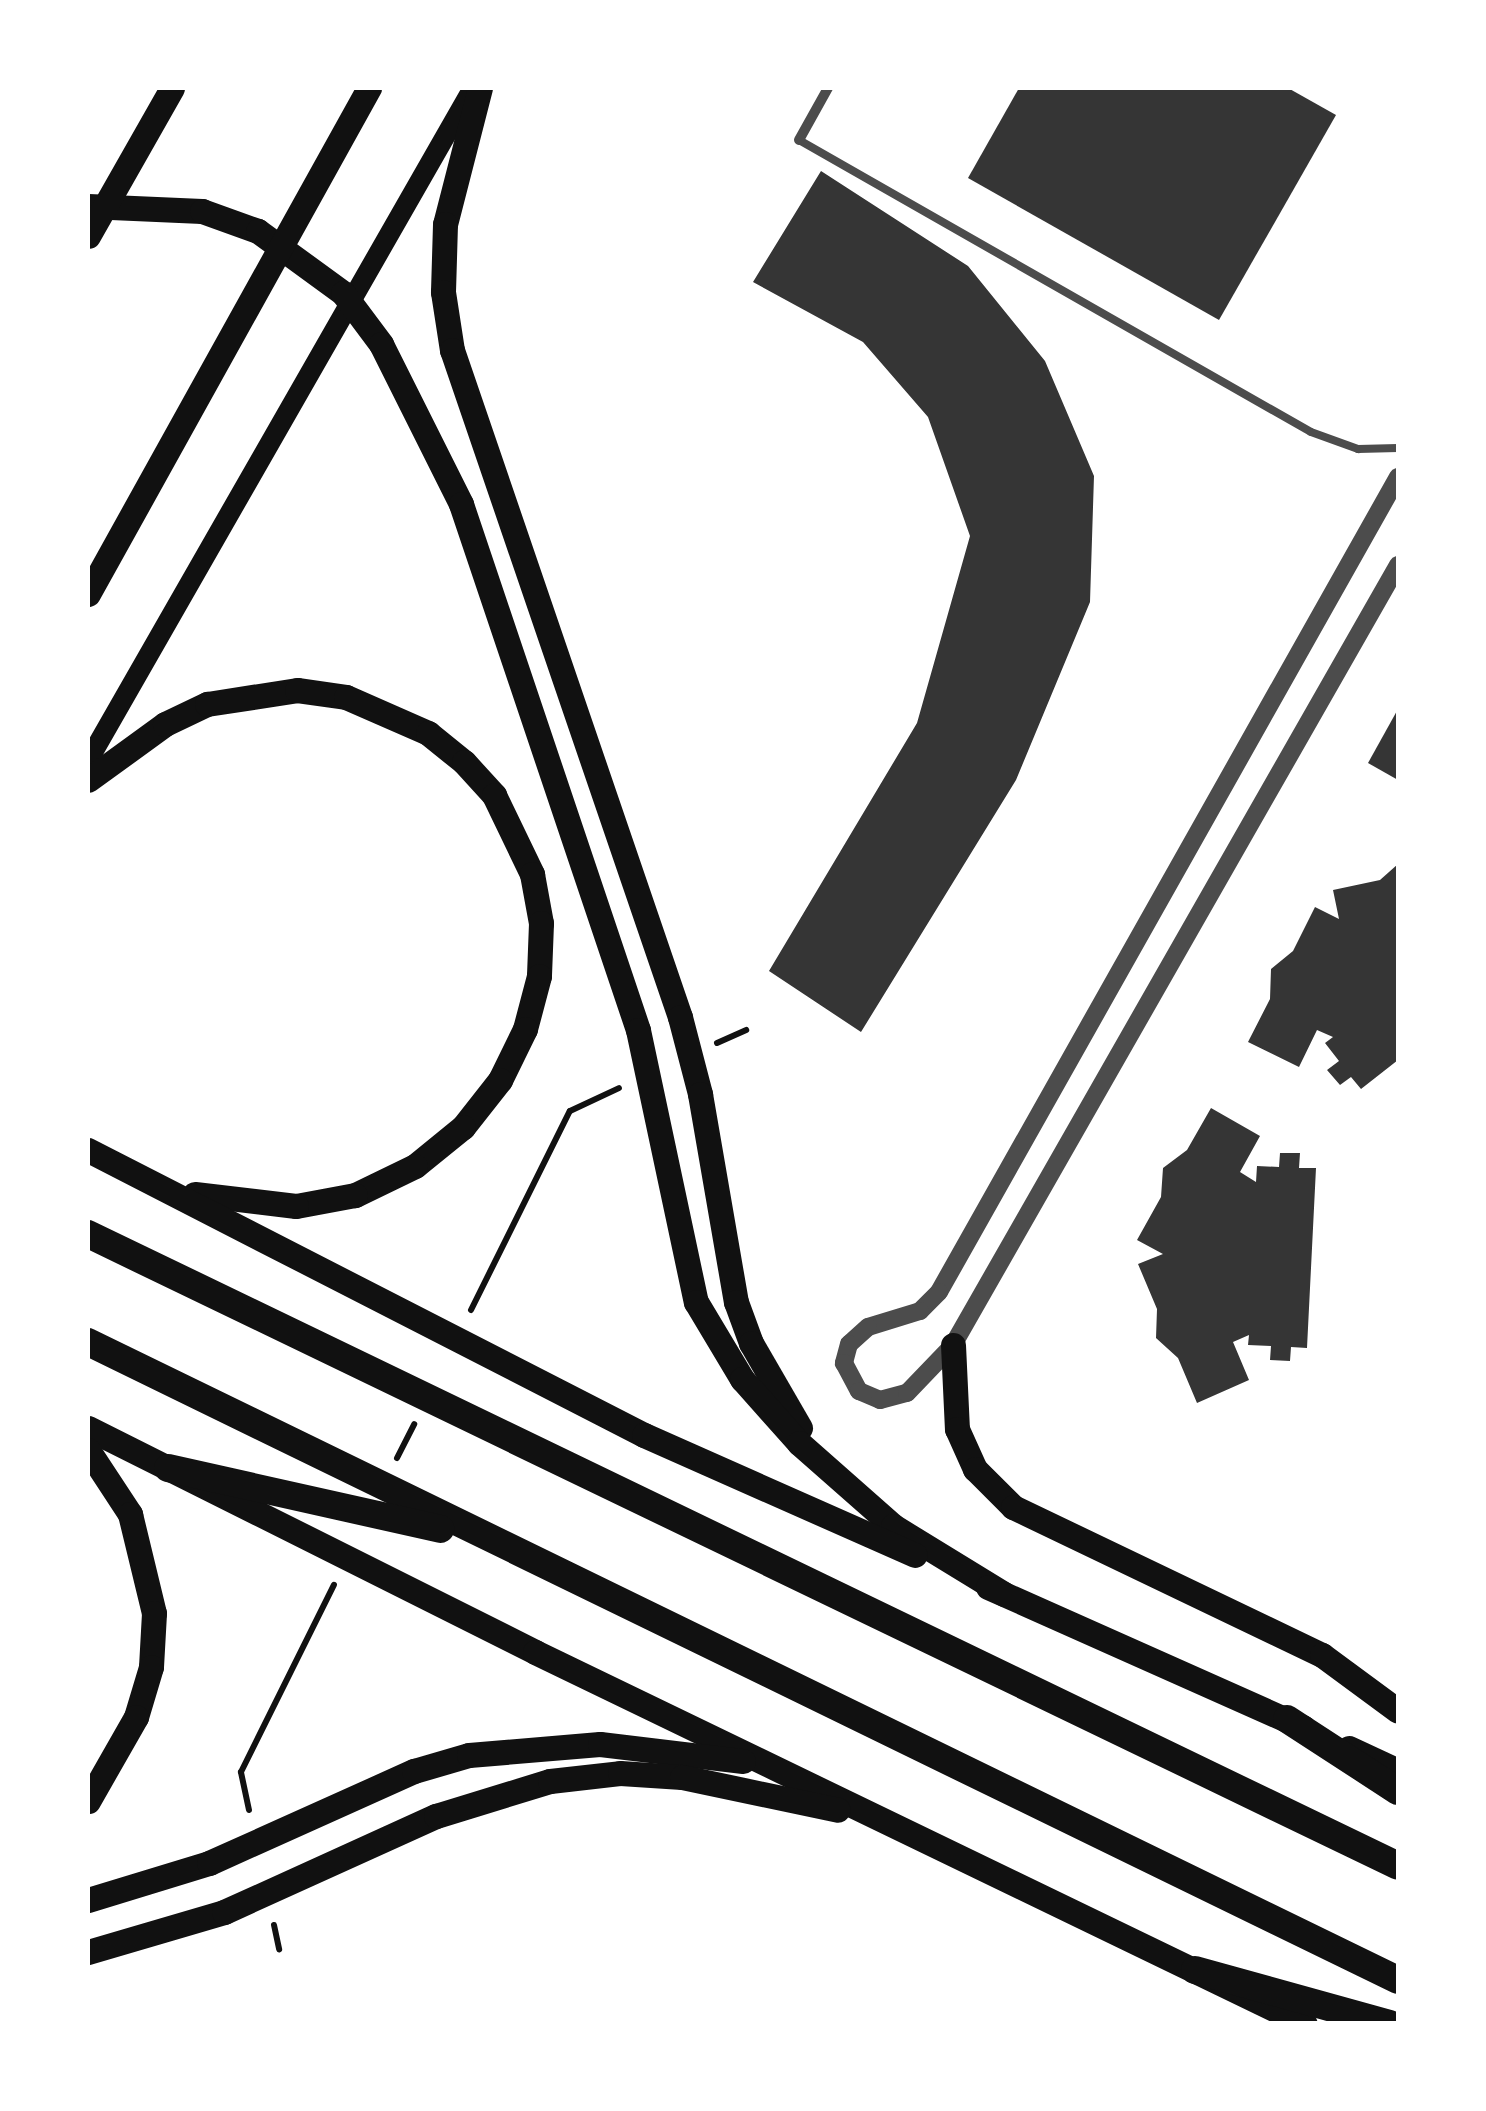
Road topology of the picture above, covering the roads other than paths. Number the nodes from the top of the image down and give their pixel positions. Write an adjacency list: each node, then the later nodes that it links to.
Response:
1 (172, 88): 7 (main road)
2 (369, 88): 11 (main road)
3 (477, 88): 12 (main road); 22 (main road)
4 (828, 88): 5 (street)
5 (800, 140): 8 (lane)
6 (88, 206): 22 (main road)
7 (88, 236)
8 (1398, 448)
9 (1398, 476): 18 (street)
10 (1398, 564): 18 (street)
11 (88, 594)
12 (88, 761)
13 (88, 780): 15 (main road)
14 (88, 1150): 15 (main road)
15 (152, 1182): 24 (main road)
16 (88, 1234): 32 (highway)
17 (88, 1342): 23 (highway)
18 (952, 1345): 25 (main road)
19 (88, 1428): 21 (main road)
20 (88, 1450): 30 (main road)
21 (168, 1468): 23 (highway); 27 (main road)
22 (839, 1480): 24 (main road)
23 (483, 1539): 36 (highway)
24 (1004, 1594): 26 (main road)
25 (1398, 1710)
26 (1287, 1719): 28 (main road); 29 (highway)
27 (768, 1765): 31 (main road); 33 (main road)
28 (1398, 1771)
29 (1398, 1791)
30 (88, 1801)
31 (905, 1830): 34 (main road); 35 (main road)
32 (1398, 1866)
33 (88, 1900)
34 (88, 1952)
35 (1195, 1970): 37 (main road); 38 (highway)
36 (1398, 1980)
37 (1305, 2024)
38 (1390, 2024)

